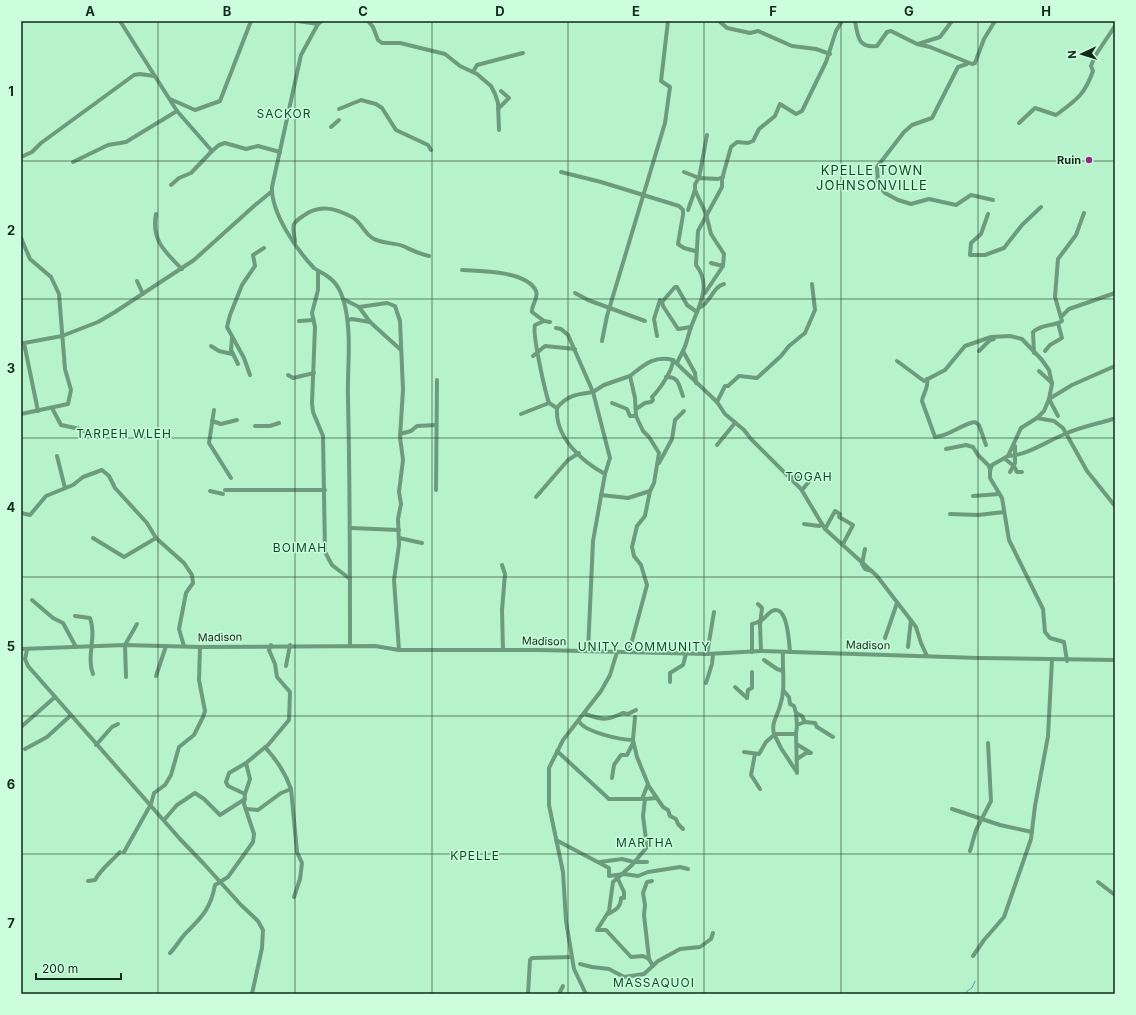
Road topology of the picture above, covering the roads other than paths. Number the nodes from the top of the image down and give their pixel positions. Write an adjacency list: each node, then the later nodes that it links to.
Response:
1 (120, 21): 19 (street)
2 (251, 21): 21 (street)
3 (298, 21): 12 (street)
4 (322, 21): 12 (street)
5 (368, 21): 18 (street)
6 (668, 21): 42 (street)
7 (718, 21): 16 (street)
8 (842, 21): 16 (street)
9 (855, 21): 14 (street)
10 (952, 21): 14 (street)
11 (995, 21): 17 (street)
12 (318, 24): 32 (street)
13 (1115, 26): 26 (street)
14 (917, 44): 17 (street)
15 (523, 53): 18 (street)
16 (830, 54): 37 (street)
17 (967, 64): 43 (street)
18 (473, 72): 23 (street)
19 (154, 76): 21 (street); 33 (street)
20 (501, 91): 23 (street)
21 (170, 99): 24 (street)
22 (339, 109): 30 (street)
23 (498, 109): 28 (street)
24 (177, 111): 31 (street); 34 (street)
25 (339, 120): 27 (street)
26 (1019, 123)
27 (331, 127)
28 (499, 130)
29 (707, 136): 38 (street)
30 (431, 150)
31 (212, 151): 32 (street); 39 (street)
32 (280, 152): 41 (street)
33 (21, 157)
34 (73, 162)
35 (561, 172): 42 (street)
36 (684, 172): 38 (street)
37 (723, 177): 38 (street); 48 (street)
38 (700, 178): 40 (street)
39 (171, 185)
40 (694, 190): 45 (street); 48 (street)
41 (272, 192): 51 (street); 57 (street)
42 (642, 194): 53 (street); 72 (street)
43 (993, 200)
44 (1041, 207): 49 (street)
45 (688, 210)
46 (1084, 212): 74 (street)
47 (156, 214): 57 (street)
48 (706, 214): 53 (street); 56 (street)
49 (988, 214)
50 (21, 238): 85 (street)
51 (296, 243): 54 (street); 59 (street)
52 (264, 248): 87 (street)
53 (696, 251): 66 (street)
54 (429, 256)
55 (711, 263): 56 (street)
56 (723, 266): 66 (street)
57 (182, 269): 65 (street)
58 (462, 270): 78 (street)
59 (318, 271): 67 (street); 75 (street)
60 (137, 282): 65 (street)
61 (724, 284): 73 (street)
62 (812, 284): 118 (street)
63 (575, 293): 72 (street)
64 (1115, 293): 74 (street)
65 (143, 294): 85 (street)
66 (704, 296): 73 (street)
67 (343, 299): 69 (street); 70 (street)
68 (662, 302): 73 (street); 83 (street); 86 (street)
69 (351, 303): 70 (street); 71 (street)
70 (344, 304): 76 (street)
71 (359, 307): 80 (street); 93 (street)
72 (610, 308): 79 (street); 89 (street)
73 (698, 310): 83 (street)
74 (1062, 316): 82 (street)
75 (313, 320): 77 (street); 106 (street)
76 (348, 320): 80 (street); 174 (street)
77 (299, 321)
78 (544, 321): 81 (street); 94 (street)
79 (645, 321)
80 (370, 322): 93 (street)
81 (550, 322)
82 (1058, 323): 97 (street); 99 (street)
83 (691, 327): 95 (street)
84 (556, 328): 92 (street)
85 (62, 336): 90 (street); 121 (street)
86 (657, 336)
87 (232, 337): 98 (street); 107 (street)
88 (1000, 338): 96 (street); 99 (street); 111 (street)
89 (602, 342)
90 (23, 343): 124 (street)
91 (211, 346): 98 (street)
92 (575, 349): 94 (street); 115 (street)
93 (401, 350): 140 (street)
94 (538, 351): 100 (street); 119 (street)
95 (683, 351): 101 (street); 113 (street)
96 (979, 351)
97 (1045, 351)
98 (232, 354): 103 (street)
99 (1034, 354): 114 (street)
100 (533, 356)
101 (675, 361): 109 (street); 110 (street); 113 (street)
102 (897, 361): 111 (street)
103 (238, 364)
104 (1115, 366): 117 (street)
105 (1039, 371): 114 (street)
106 (314, 373): 108 (street); 159 (street)
107 (250, 375)
108 (288, 375)
109 (630, 376): 115 (street); 123 (street)
110 (666, 377): 116 (street); 123 (street)
111 (927, 379): 144 (street)
112 (437, 380): 137 (street)
113 (696, 383): 118 (street)
114 (1052, 384): 117 (street)
115 (593, 392): 122 (street); 155 (street)
116 (683, 396)
117 (1049, 399): 130 (street); 131 (street)
118 (717, 402): 136 (street)
119 (549, 403): 122 (street); 128 (street)
120 (612, 403): 129 (street)
121 (52, 408): 124 (street); 141 (street)
122 (557, 408): 146 (street)
123 (636, 409): 129 (street)
124 (38, 410): 127 (street)
125 (214, 410): 134 (street)
126 (684, 411): 150 (street)
127 (21, 414)
128 (521, 414)
129 (636, 416): 150 (street)
130 (1058, 416)
131 (1037, 418): 139 (street); 142 (street)
132 (1113, 419): 139 (street)
133 (237, 420): 134 (street)
134 (212, 421): 157 (street)
135 (279, 422): 138 (street)
136 (735, 423): 143 (street); 156 (street)
137 (436, 425): 140 (street); 160 (street)
138 (254, 426)
139 (1066, 433): 148 (street); 168 (street)
140 (400, 434): 176 (street)
141 (96, 437)
142 (1015, 444): 148 (street); 149 (street)
143 (717, 445)
144 (986, 446)
145 (946, 449): 152 (street)
146 (579, 453): 155 (street); 167 (street)
147 (57, 456): 158 (street)
148 (1014, 456): 149 (street); 151 (street)
149 (1007, 457): 151 (street); 152 (street)
150 (657, 466): 161 (street)
151 (1014, 466): 153 (street); 154 (street)
152 (990, 470): 164 (street)
153 (1010, 472)
154 (1022, 472)
155 (605, 474): 165 (street)
156 (790, 477): 162 (street); 162 (street)
157 (231, 478)
158 (65, 488): 170 (street); 178 (street)
159 (325, 490): 163 (street); 185 (street)
160 (436, 490)
161 (650, 490): 165 (street); 212 (street)
162 (802, 490): 173 (street)
163 (210, 491)
164 (999, 494): 166 (street); 169 (street)
165 (601, 495): 209 (street)
166 (972, 496)
167 (536, 497)
168 (1115, 506)
169 (1004, 512): 171 (street); 222 (street)
170 (21, 513)
171 (950, 514)
172 (804, 524): 173 (street)
173 (822, 524): 175 (street)
174 (350, 528): 176 (street); 185 (street)
175 (825, 529): 181 (street); 181 (street)
176 (399, 530): 179 (street)
177 (93, 538): 178 (street)
178 (156, 538): 200 (street)
179 (399, 538): 180 (street); 207 (street)
180 (422, 543)
181 (843, 544): 183 (street)
182 (866, 549): 183 (street)
183 (861, 561): 187 (street)
184 (502, 565): 208 (street)
185 (350, 579): 201 (street)
186 (32, 600): 202 (street)
187 (897, 603): 191 (street); 194 (street)
188 (758, 604): 192 (street)
189 (714, 612): 217 (street)
190 (76, 616): 198 (street)
191 (911, 620): 204 (street); 219 (street)
192 (760, 622): 210 (street); 213 (street); 215 (street)
193 (137, 624): 195 (street)
194 (885, 638)
195 (125, 645): 198 (street, Madison); 199 (street, Madison); 229 (street)
196 (271, 645): 197 (street, Madison); 203 (street, Madison); 252 (street)
197 (290, 645): 201 (street, Madison); 224 (street)
198 (91, 646): 202 (street, Madison); 227 (street)
199 (166, 646): 200 (street, Madison); 228 (street)
200 (184, 646): 203 (street, Madison)
201 (350, 646): 207 (street, Madison)
202 (76, 647): 206 (street, Madison)
203 (200, 647): 267 (street)
204 (908, 647)
205 (21, 649): 206 (street, Madison)
206 (27, 650): 234 (street)
207 (399, 650): 208 (street, Madison)
208 (502, 650): 209 (street, Madison)
209 (588, 651): 211 (street, Madison)
210 (761, 651): 213 (street, Madison); 214 (street, Madison)
211 (617, 652): 212 (street, Madison); 237 (street)
212 (629, 652): 216 (street, Madison)
213 (752, 652): 218 (street, Madison)
214 (783, 652): 215 (street, Madison); 225 (street)
215 (790, 652): 219 (street, Madison)
216 (686, 654): 217 (street, Madison); 230 (street)
217 (707, 654): 218 (street, Madison)
218 (712, 654): 231 (street)
219 (927, 656): 221 (street, Madison)
220 (764, 660): 225 (street)
221 (1052, 660): 222 (street, Madison); 273 (street)
222 (1067, 660): 223 (street, Madison)
223 (1115, 660)
224 (286, 666)
225 (783, 671): 233 (street)
226 (752, 672): 232 (street)
227 (93, 674)
228 (156, 676)
229 (126, 677)
230 (670, 682)
231 (706, 683)
232 (735, 687)
233 (783, 690): 236 (street); 245 (street)
234 (55, 697): 238 (street); 244 (street)
235 (636, 710): 237 (street)
236 (796, 713): 241 (street); 243 (street)
237 (585, 714): 240 (street)
238 (70, 716): 250 (street); 253 (street)
239 (635, 716): 248 (street)
240 (579, 721): 248 (street); 254 (street)
241 (805, 722): 243 (street); 247 (street)
242 (118, 724): 250 (street)
243 (797, 725): 246 (street)
244 (21, 727)
245 (774, 734): 246 (street); 256 (street); 257 (street)
246 (796, 734): 251 (street)
247 (833, 737)
248 (633, 741): 259 (street); 260 (street)
249 (988, 743): 270 (street)
250 (96, 745): 267 (street)
251 (798, 745): 257 (street); 257 (street)
252 (265, 747): 258 (street); 261 (street)
253 (25, 749)
254 (557, 751): 266 (street); 274 (street)
255 (744, 752): 256 (street)
256 (755, 754): 262 (street)
257 (797, 759)
258 (246, 763): 263 (street); 263 (street)
259 (612, 778)
260 (648, 784): 264 (street); 266 (street)
261 (291, 789): 269 (street); 287 (street)
262 (760, 789)
263 (245, 794): 265 (street)
264 (657, 798): 266 (street); 272 (street)
265 (245, 799): 269 (street); 271 (street)
266 (644, 799): 277 (street)
267 (151, 804): 271 (street); 282 (street)
268 (952, 808): 270 (street)
269 (246, 809): 284 (street)
270 (982, 819): 273 (street); 275 (street)
271 (164, 820): 284 (street)
272 (684, 829)
273 (1032, 832): 291 (street)
274 (556, 840): 276 (street); 292 (street)
275 (970, 851)
276 (599, 862): 277 (street); 281 (street)
277 (634, 862): 278 (street); 280 (street)
278 (647, 862)
279 (688, 869): 280 (street)
280 (622, 874): 281 (street)
281 (616, 877): 288 (street); 288 (street)
282 (88, 881)
283 (652, 881): 293 (street)
284 (221, 882): 290 (street); 297 (street)
285 (1098, 882): 286 (street)
286 (1115, 896)
287 (294, 897)
288 (608, 914): 293 (street)
289 (713, 933): 295 (street)
290 (170, 953)
291 (973, 956)
292 (572, 957): 298 (street); 300 (street)
293 (650, 959): 295 (street)
294 (580, 964): 295 (street)
295 (653, 966)
296 (563, 986): 299 (street)
297 (252, 994)
298 (528, 994)
299 (559, 994)
300 (586, 994)

